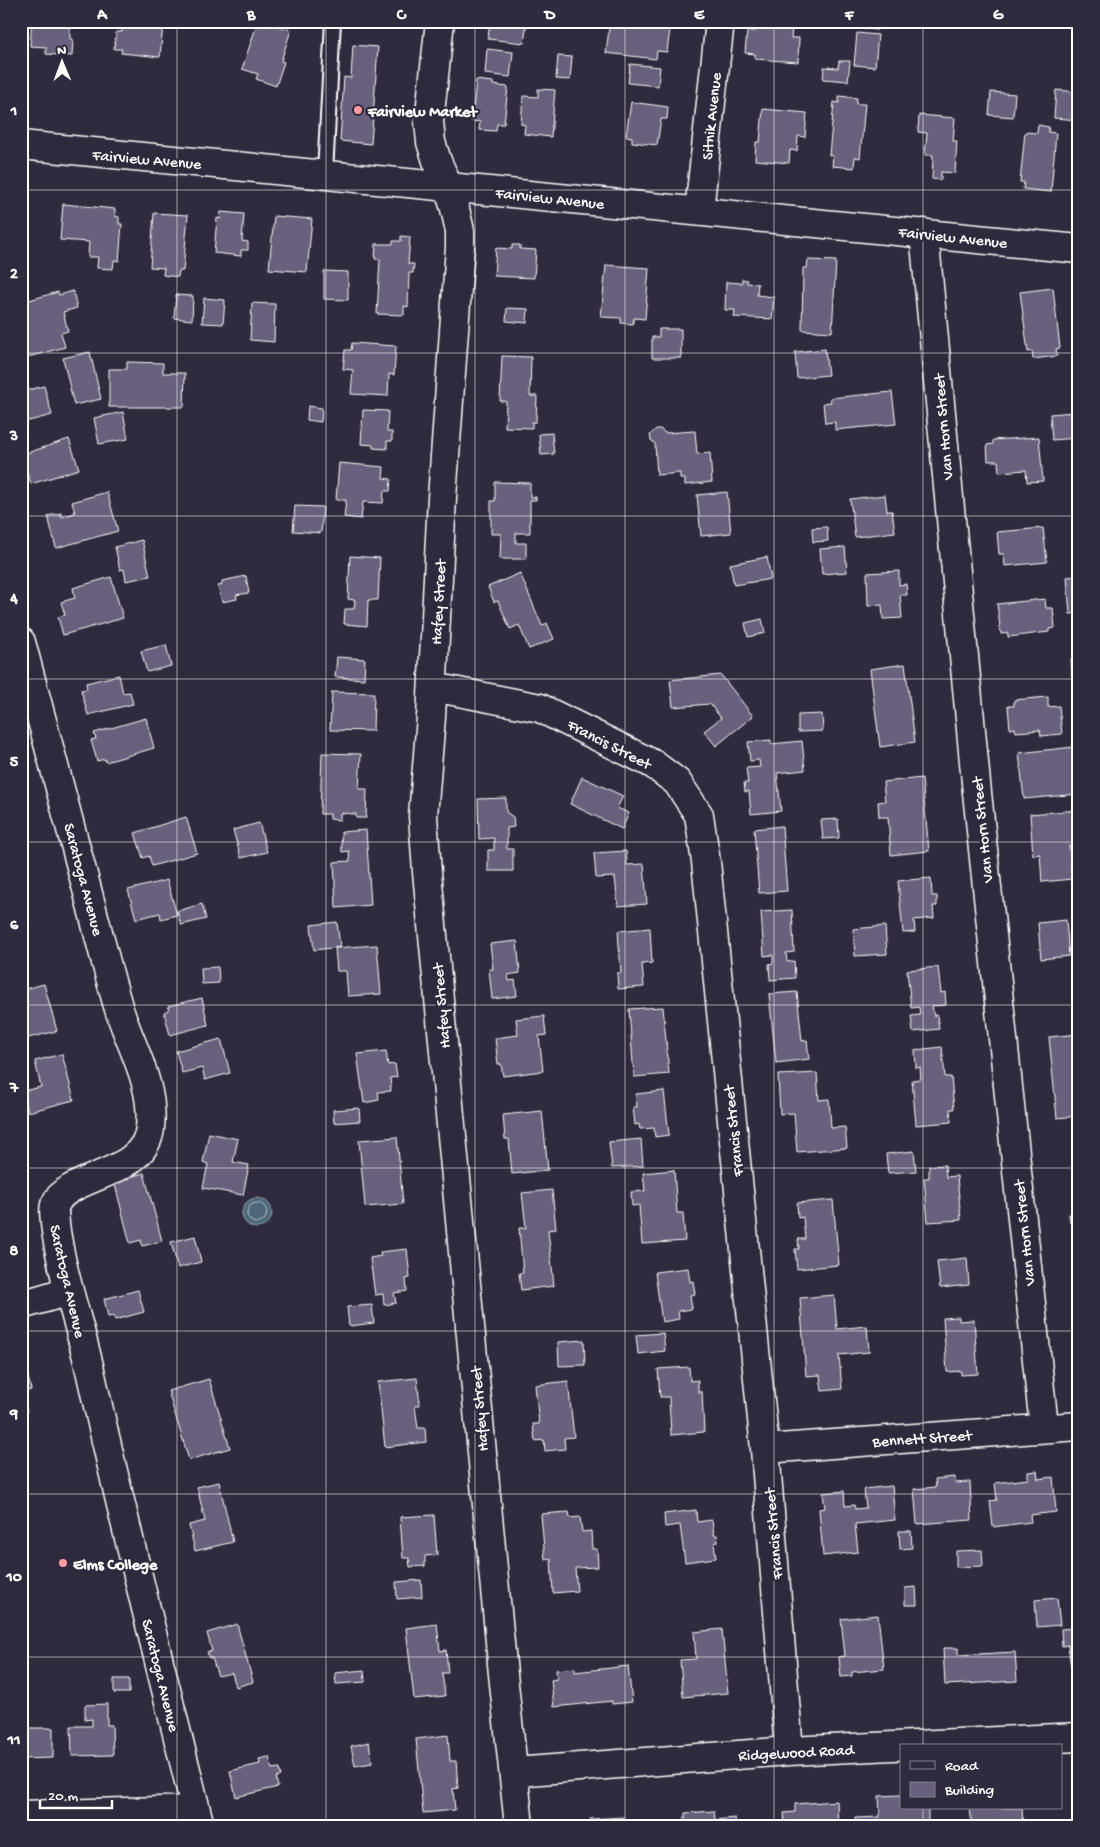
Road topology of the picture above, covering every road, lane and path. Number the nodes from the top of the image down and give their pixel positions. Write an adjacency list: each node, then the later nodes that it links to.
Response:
1 (333, 21): 5 (lane)
2 (440, 21): 6 (street, Hafey Street)
3 (720, 21): 7 (street, Sitnik Avenue)
4 (21, 145): 5 (street, Fairview Avenue)
5 (324, 174): 6 (street, Fairview Avenue)
6 (448, 186): 7 (street, Fairview Avenue); 11 (street, Hafey Street)
7 (700, 211): 8 (street, Fairview Avenue)
8 (924, 233): 9 (street, Fairview Avenue); 15 (street, Van Horn Street)
9 (1079, 249)
10 (21, 642): 12 (street, Saratoga Avenue)
11 (433, 687): 16 (street, Francis Street); 21 (street, Hafey Street)
12 (69, 1291): 13 (street); 23 (street, Saratoga Avenue)
13 (21, 1305)
14 (1079, 1426): 15 (street, Bennett Street)
15 (1044, 1427): 16 (street, Bennett Street)
16 (765, 1449): 20 (street, Francis Street)
17 (1079, 1737): 18 (street, Ridgewood Road)
18 (934, 1744)
19 (900, 1746): 20 (street, Ridgewood Road)
20 (790, 1751): 21 (street, Ridgewood Road)
21 (514, 1772): 24 (street, Hafey Street)
22 (21, 1815): 23 (street)
23 (198, 1818)
24 (519, 1826)

